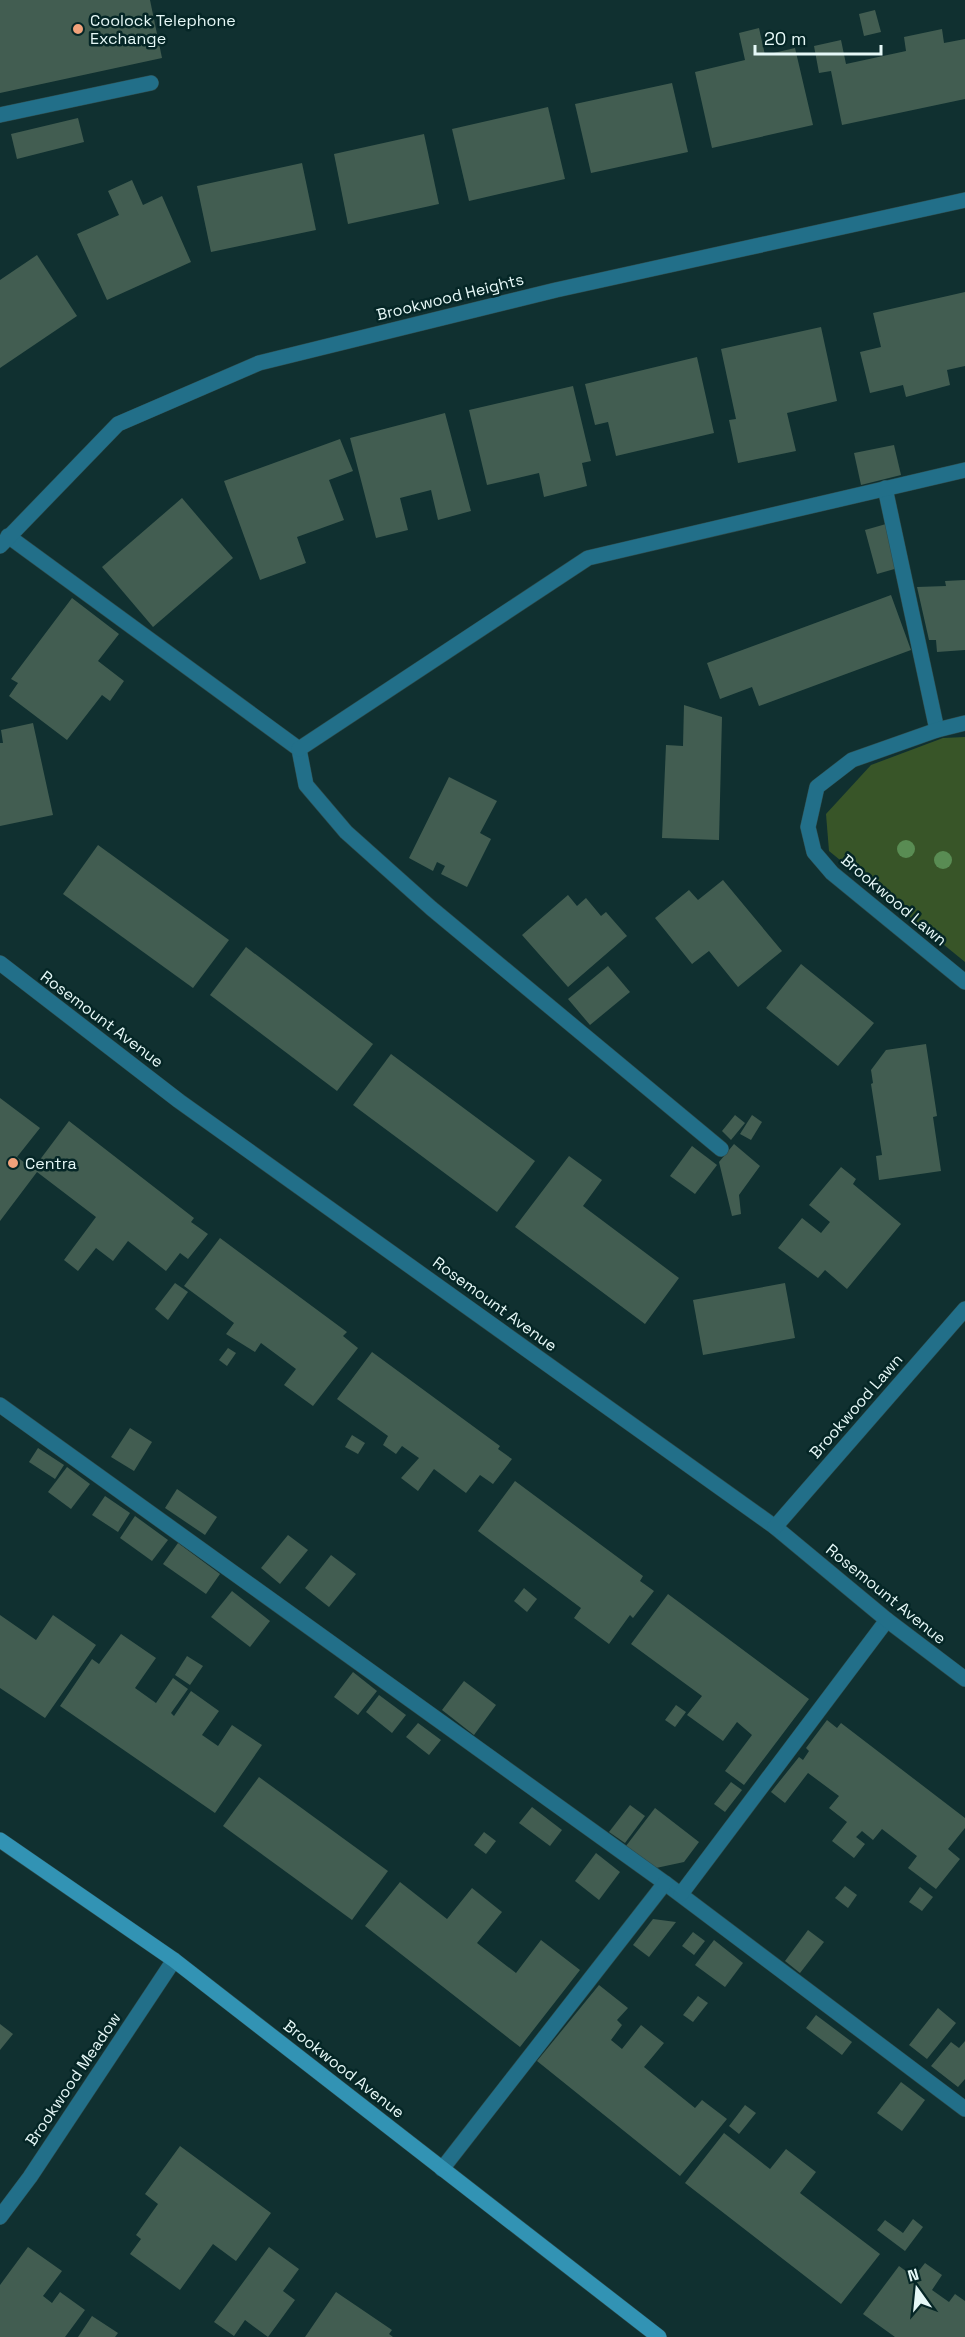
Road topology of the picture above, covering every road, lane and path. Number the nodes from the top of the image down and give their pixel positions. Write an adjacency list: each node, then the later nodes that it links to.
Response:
1 (151, 83): 2 (street)
2 (0, 115)
3 (965, 200): 6 (street, Brookwood Heights)
4 (965, 470): 5 (street)
5 (885, 488): 8 (street); 9 (street)
6 (4, 541): 9 (street)
7 (965, 723): 8 (street, Brookwood Lawn)
8 (937, 730): 11 (street, Brookwood Lawn)
9 (299, 749): 12 (street)
10 (0, 963): 15 (street, Rosemount Avenue)
11 (965, 982)
12 (721, 1149)
13 (965, 1309): 15 (street, Brookwood Lawn)
14 (0, 1405): 19 (street)
15 (775, 1527): 16 (street, Rosemount Avenue)
16 (887, 1620): 17 (street, Rosemount Avenue); 20 (street)
17 (965, 1679)
18 (0, 1840): 21 (main road, Brookwood Avenue)
19 (665, 1882): 20 (street); 23 (street)
20 (681, 1894): 22 (street)
21 (174, 1960): 23 (main road, Brookwood Avenue); 24 (street, Brookwood Meadow)
22 (965, 2109)
23 (442, 2169): 25 (main road, Brookwood Avenue)
24 (0, 2217)
25 (659, 2337)

